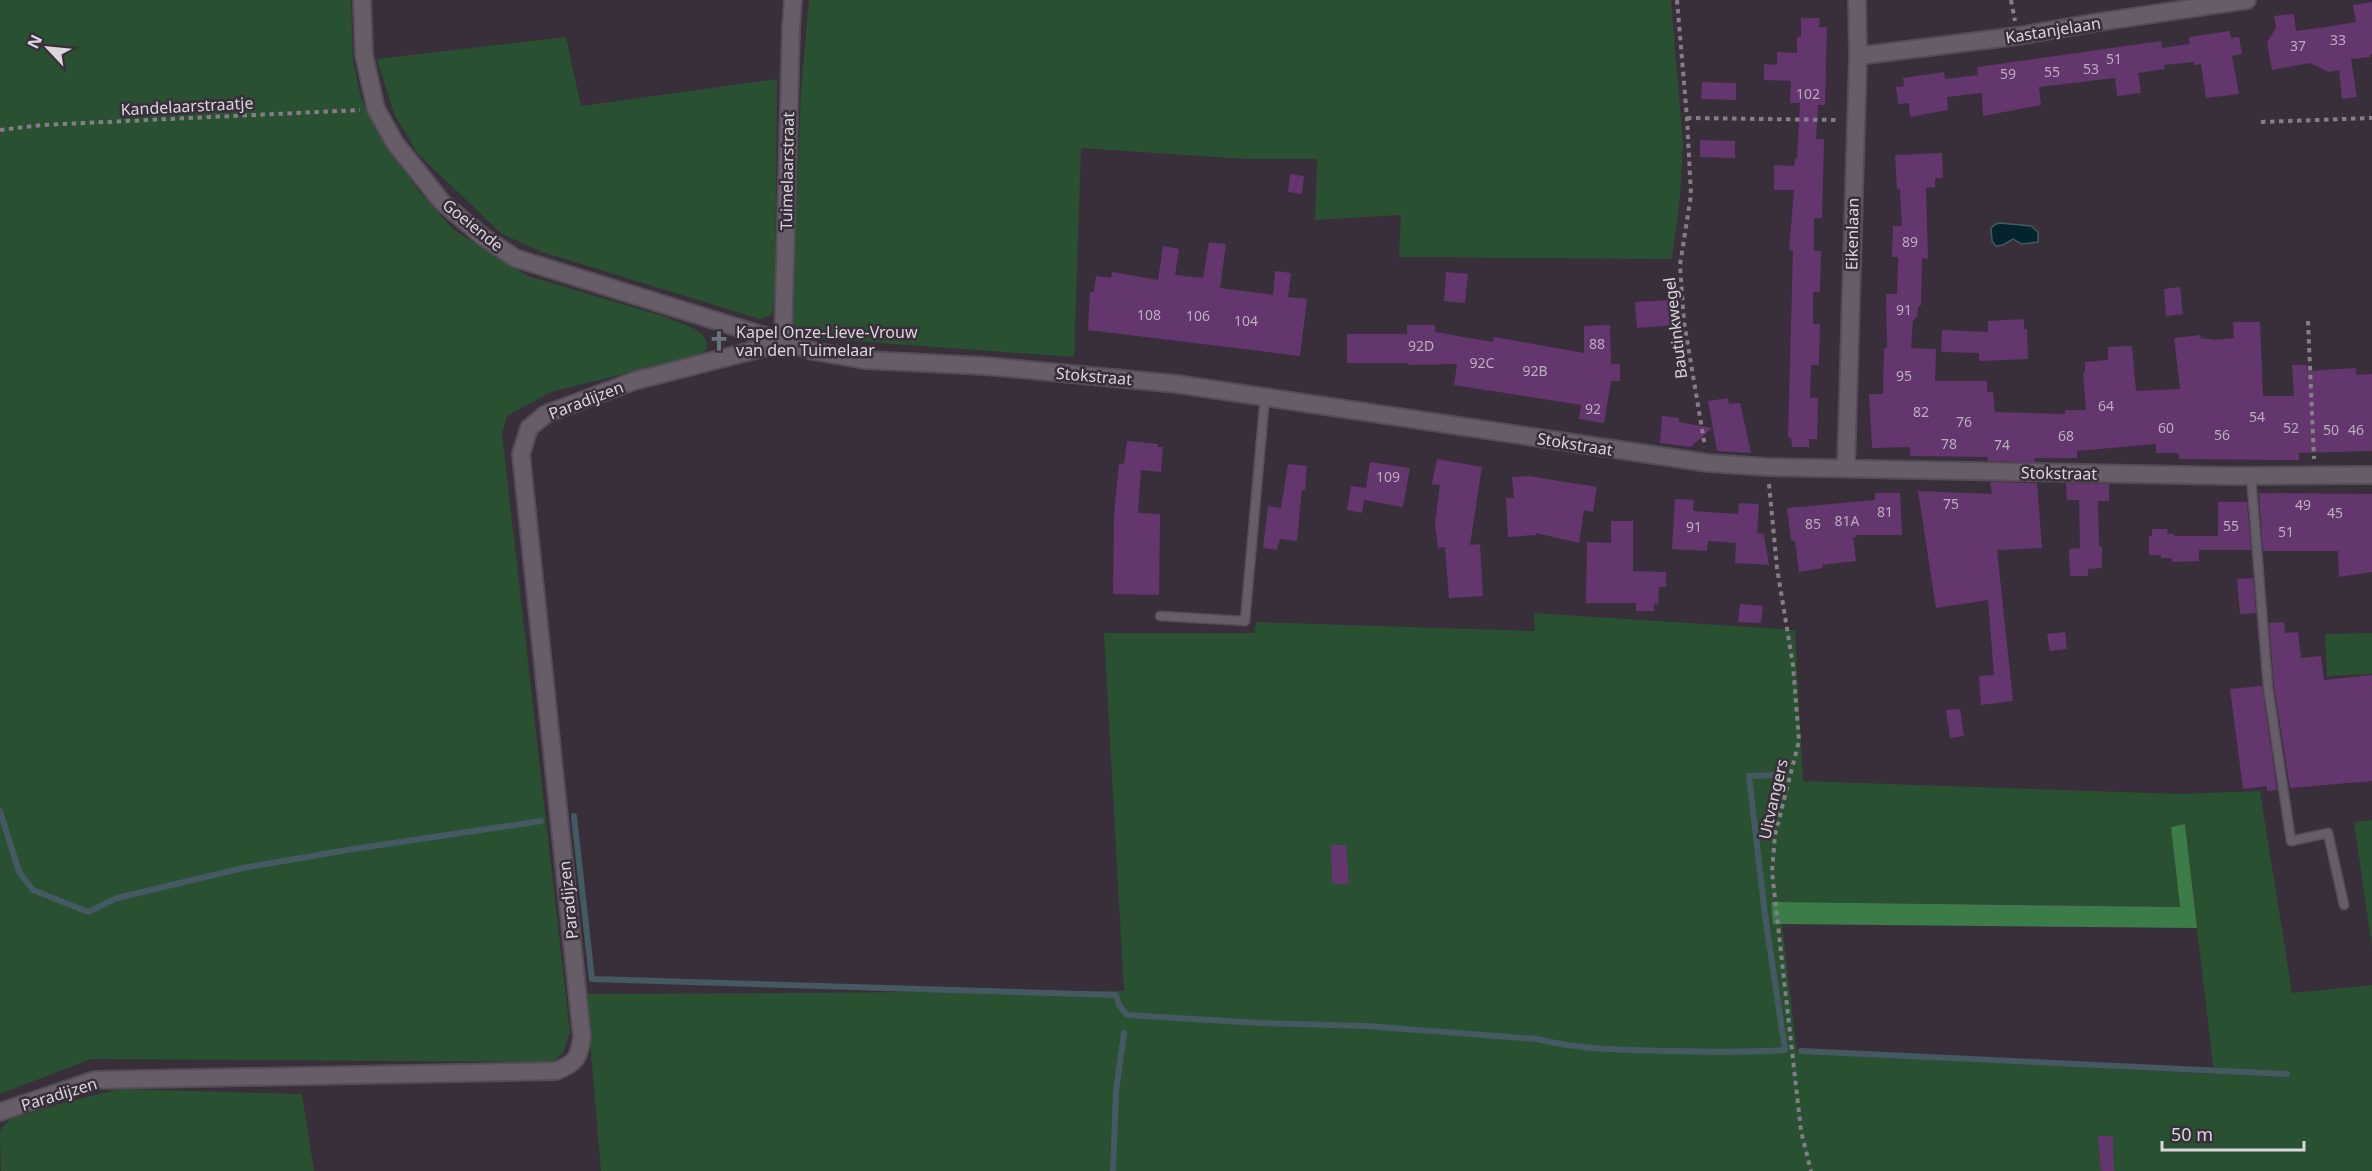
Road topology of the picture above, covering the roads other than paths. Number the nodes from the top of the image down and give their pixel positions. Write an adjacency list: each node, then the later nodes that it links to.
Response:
1 (362, 0): 6 (street, Goeiende)
2 (794, 0): 6 (street, Tuimelaarstraat)
3 (1857, 0): 5 (street, Eikenlaan)
4 (2247, 0): 5 (street, Kastanjelaan)
5 (1858, 56): 8 (street, Eikenlaan)
6 (783, 343): 7 (street, Stokstraat); 13 (street, Paradijzen)
7 (1265, 396): 8 (street, Stokstraat); 11 (lane)
8 (1846, 469): 10 (street, Stokstraat)
9 (2372, 475): 10 (street, Stokstraat)
10 (2250, 476): 12 (lane)
11 (1160, 616)
12 (2344, 905)
13 (0, 1112)

